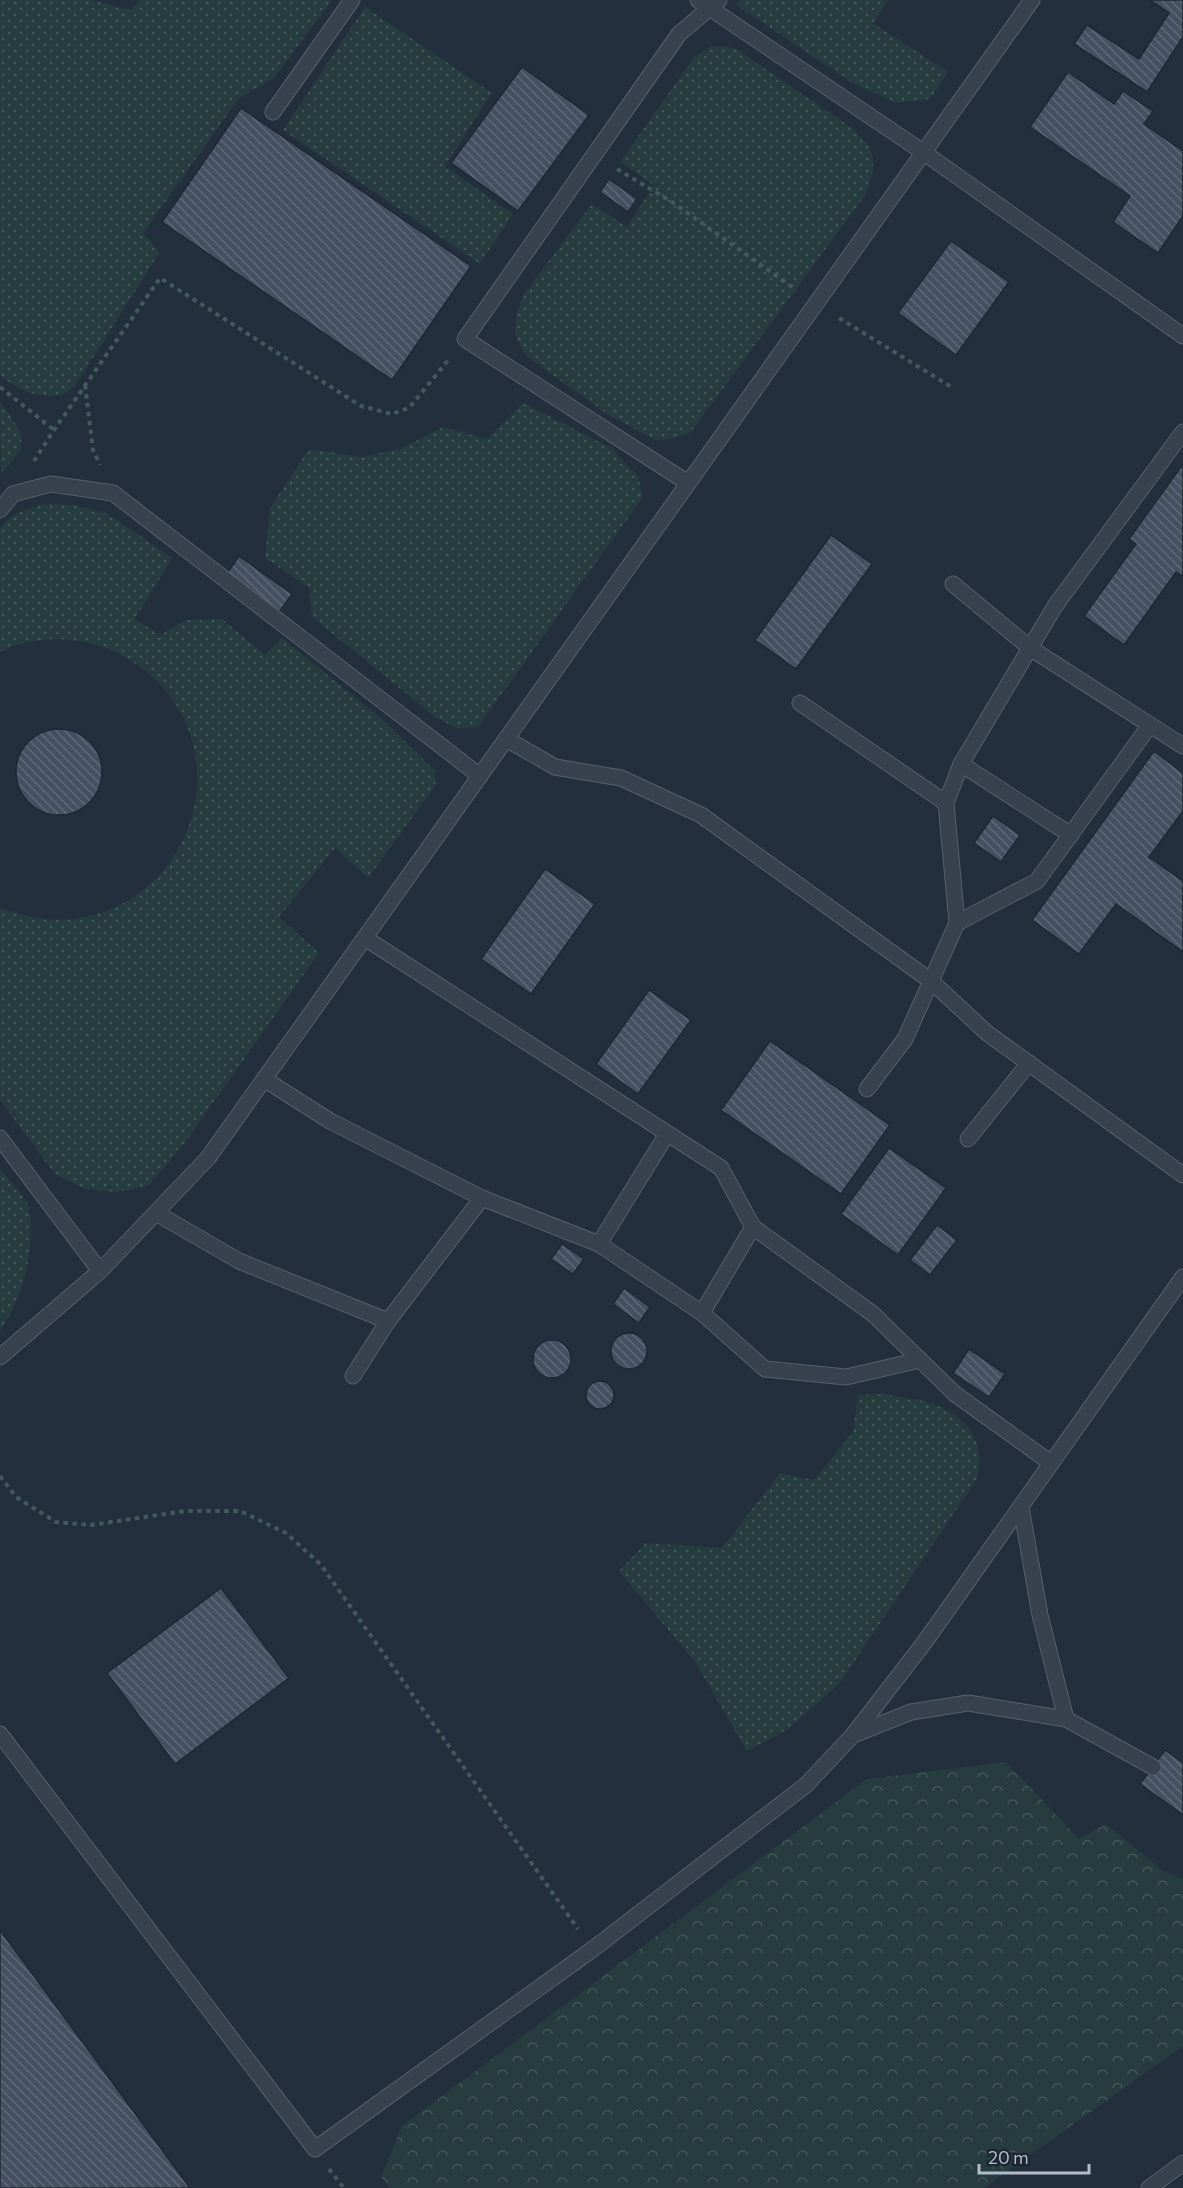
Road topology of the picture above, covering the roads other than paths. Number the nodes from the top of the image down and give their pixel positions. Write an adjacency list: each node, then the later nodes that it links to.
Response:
1 (352, 0): 4 (lane)
2 (1032, 0): 5 (lane)
3 (708, 3): 5 (lane); 8 (lane)
4 (273, 112)
5 (923, 152): 6 (lane); 8 (lane)
6 (1183, 336)
7 (1183, 432): 11 (lane)
8 (688, 483): 14 (lane)
9 (0, 510): 17 (lane)
10 (953, 584): 11 (lane)
11 (1030, 648): 13 (lane); 16 (lane)
12 (800, 704): 18 (lane)
13 (1150, 725): 15 (lane); 19 (lane)
14 (506, 739): 17 (lane); 22 (lane)
15 (1183, 746)
16 (961, 764): 18 (lane); 19 (lane)
17 (480, 776): 21 (lane)
18 (946, 803): 20 (lane)
19 (1071, 835): 20 (lane)
20 (957, 923): 22 (lane)
21 (365, 938): 24 (lane); 26 (lane)
22 (931, 981): 23 (lane); 25 (lane)
23 (1029, 1063): 28 (lane); 29 (lane)
24 (264, 1080): 30 (lane); 31 (lane)
25 (867, 1089)
26 (667, 1134): 32 (lane); 33 (lane)
27 (0, 1138): 34 (lane)
28 (968, 1139)
29 (1183, 1175)
30 (482, 1198): 33 (lane); 37 (lane)
31 (156, 1212): 34 (lane); 37 (lane)
32 (753, 1227): 36 (lane); 39 (lane)
33 (599, 1244): 36 (lane)
34 (100, 1271): 38 (lane)
35 (1183, 1277): 41 (lane)
36 (702, 1313): 39 (lane)
37 (387, 1321): 40 (lane)
38 (0, 1357)
39 (920, 1360): 41 (lane)
40 (353, 1376)
41 (1051, 1463): 42 (lane)
42 (1021, 1507): 43 (lane); 45 (lane)
43 (1066, 1719): 45 (lane); 46 (lane)
44 (0, 1734): 45 (lane)
45 (853, 1735)
46 (1153, 1767)
47 (1183, 2163): 48 (lane)
48 (1149, 2188)

